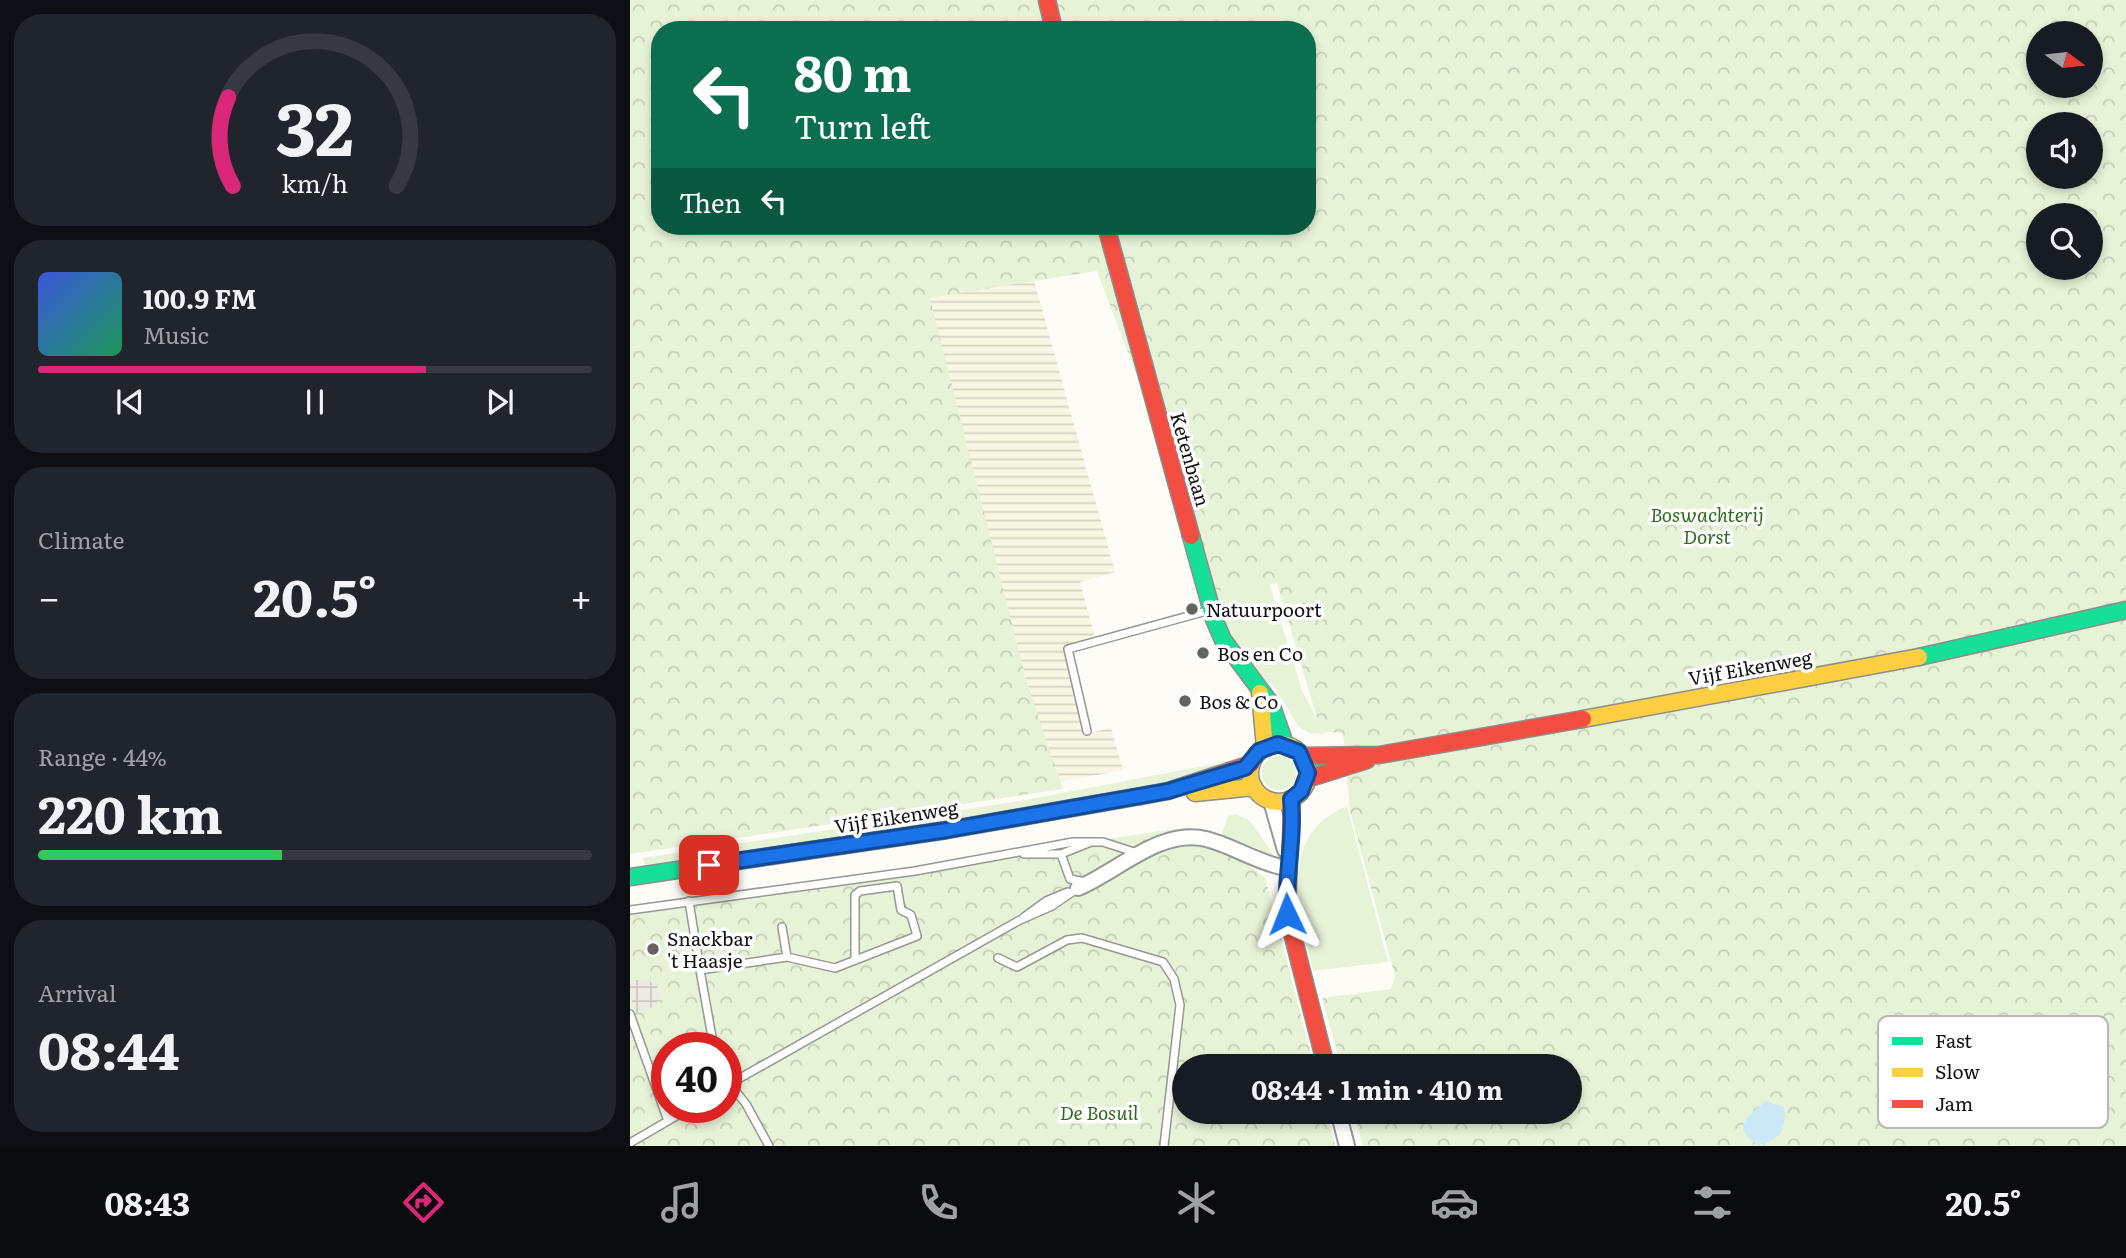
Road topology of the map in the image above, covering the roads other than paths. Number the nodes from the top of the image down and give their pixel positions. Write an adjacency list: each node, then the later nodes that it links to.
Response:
1 (1047, 0): 2 (main road)
2 (1052, 21)
3 (1107, 235): 4 (main road, Ketenbaan)
4 (1211, 610): 6 (main road, Ketenbaan); 7 (lane)
5 (2126, 610): 10 (main road, Vijf Eikenweg)
6 (1260, 691): 8 (main road, Ketenbaan); 9 (main road)
7 (1087, 731)
8 (1285, 744): 9 (main road); 11 (main road)
9 (1265, 747): 12 (main road)
10 (1378, 755): 11 (main road, Vijf Eikenweg); 13 (main road, Vijf Eikenweg)
11 (1302, 756): 13 (main road)
12 (1251, 764): 14 (main road); 15 (main road, Vijf Eikenweg)
13 (1307, 779): 16 (main road)
14 (1254, 787): 15 (main road, Vijf Eikenweg); 17 (main road)
15 (1168, 791): 23 (main road, Vijf Eikenweg)
16 (1291, 799): 17 (main road); 22 (main road)
17 (1271, 801): 22 (street)
18 (1091, 842): 19 (lane); 20 (lane); 21 (lane)
19 (1139, 853): 22 (street); 24 (street)
20 (1016, 854): 21 (lane); 25 (lane)
21 (1061, 854): 24 (lane)
22 (1287, 863): 34 (main road)
23 (630, 877)
24 (1083, 886): 36 (lane)
25 (689, 901): 26 (lane); 31 (lane)
26 (630, 910)
27 (782, 927): 28 (lane)
28 (787, 957): 30 (lane); 31 (lane)
29 (998, 958): 42 (lane)
30 (855, 959): 30 (lane)
31 (699, 970): 33 (lane)
32 (630, 1014): 35 (lane)
33 (711, 1032)
34 (1323, 1054)
35 (651, 1073)
36 (742, 1075)
37 (742, 1105): 41 (lane)
38 (665, 1123): 40 (lane)
39 (1341, 1124): 43 (street)
40 (630, 1143)
41 (769, 1146)
42 (1164, 1146)
43 (1347, 1146)

